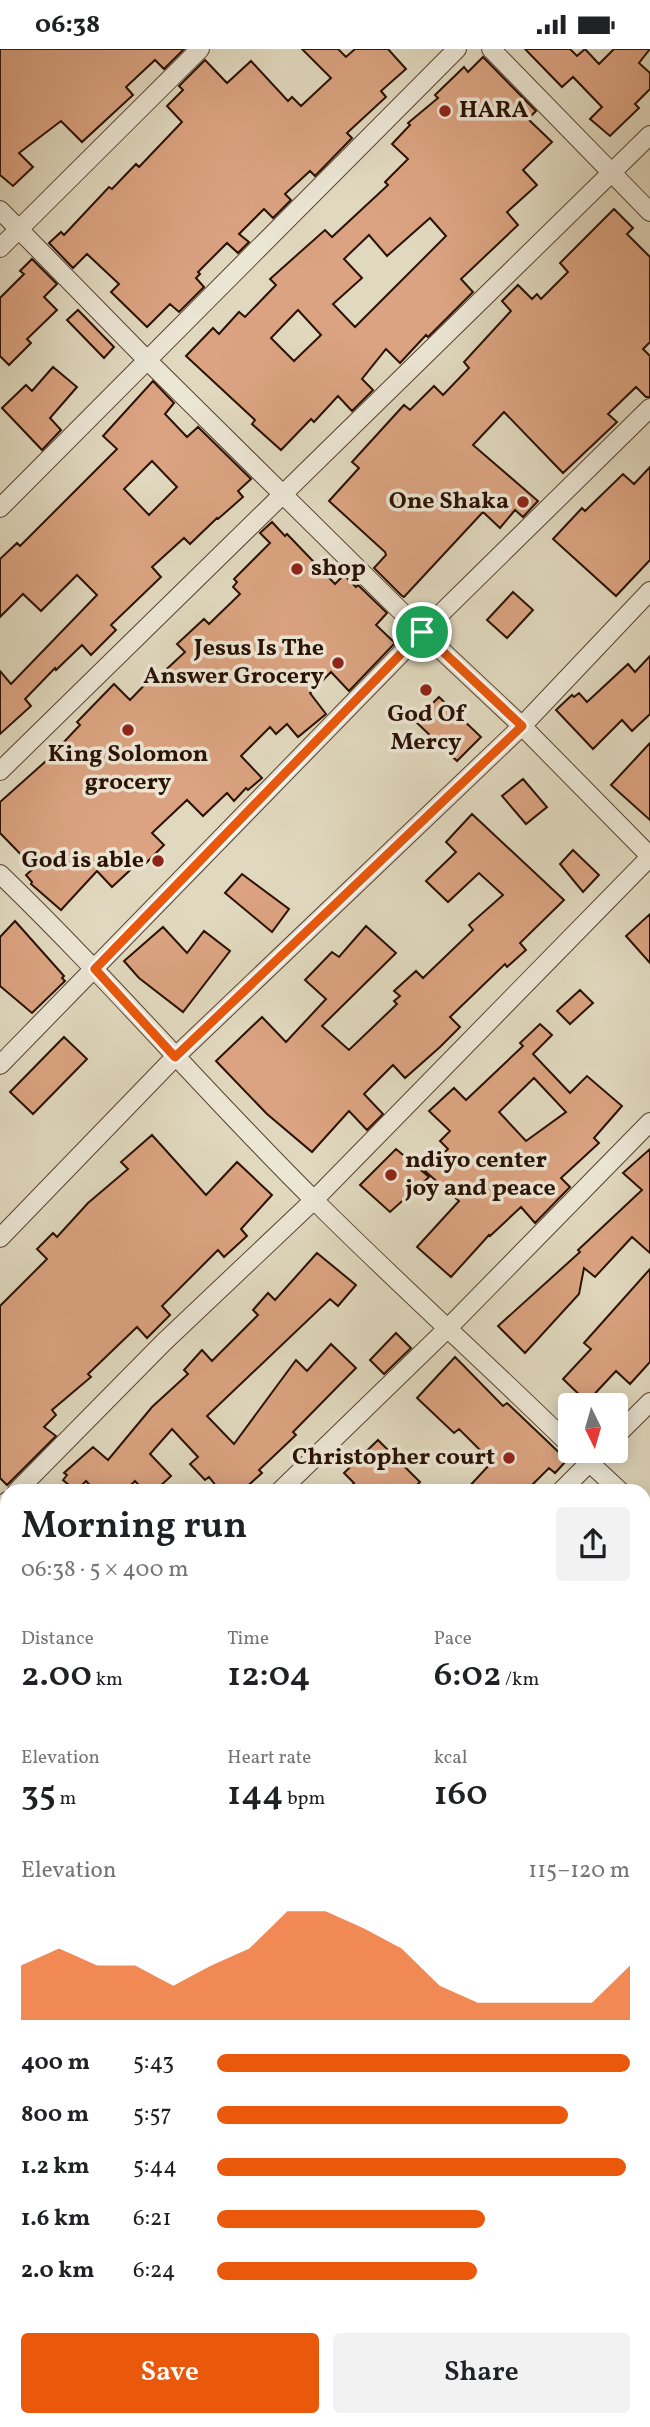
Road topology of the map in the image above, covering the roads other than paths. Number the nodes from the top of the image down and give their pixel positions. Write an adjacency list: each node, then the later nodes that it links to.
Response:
1 (200, 49): 8 (street)
2 (457, 49): 10 (street)
3 (491, 49): 5 (street)
4 (650, 135): 5 (street)
5 (612, 173): 7 (street); 12 (street)
6 (0, 210): 8 (street)
7 (650, 212)
8 (18, 228): 9 (street); 10 (street)
9 (0, 247)
10 (147, 360): 12 (street); 13 (street)
11 (650, 408): 15 (street)
12 (283, 492): 15 (street); 17 (street)
13 (0, 508)
14 (650, 591): 16 (street)
15 (422, 632): 16 (street); 20 (street)
16 (522, 726): 18 (street); 21 (street)
17 (0, 771)
18 (650, 856): 24 (street)
19 (0, 874): 20 (street)
20 (95, 969): 21 (street); 22 (street)
21 (175, 1057): 24 (street); 25 (street)
22 (0, 1065)
23 (650, 1122): 26 (street)
24 (314, 1201): 26 (street); 32 (street)
25 (0, 1238)
26 (449, 1327): 29 (street); 33 (street)
27 (650, 1402): 28 (street)
28 (628, 1424)
29 (558, 1433)
30 (583, 1463): 34 (street)
31 (596, 1463): 35 (street)
32 (24, 1484)
33 (287, 1484)
34 (566, 1484)
35 (614, 1484)

